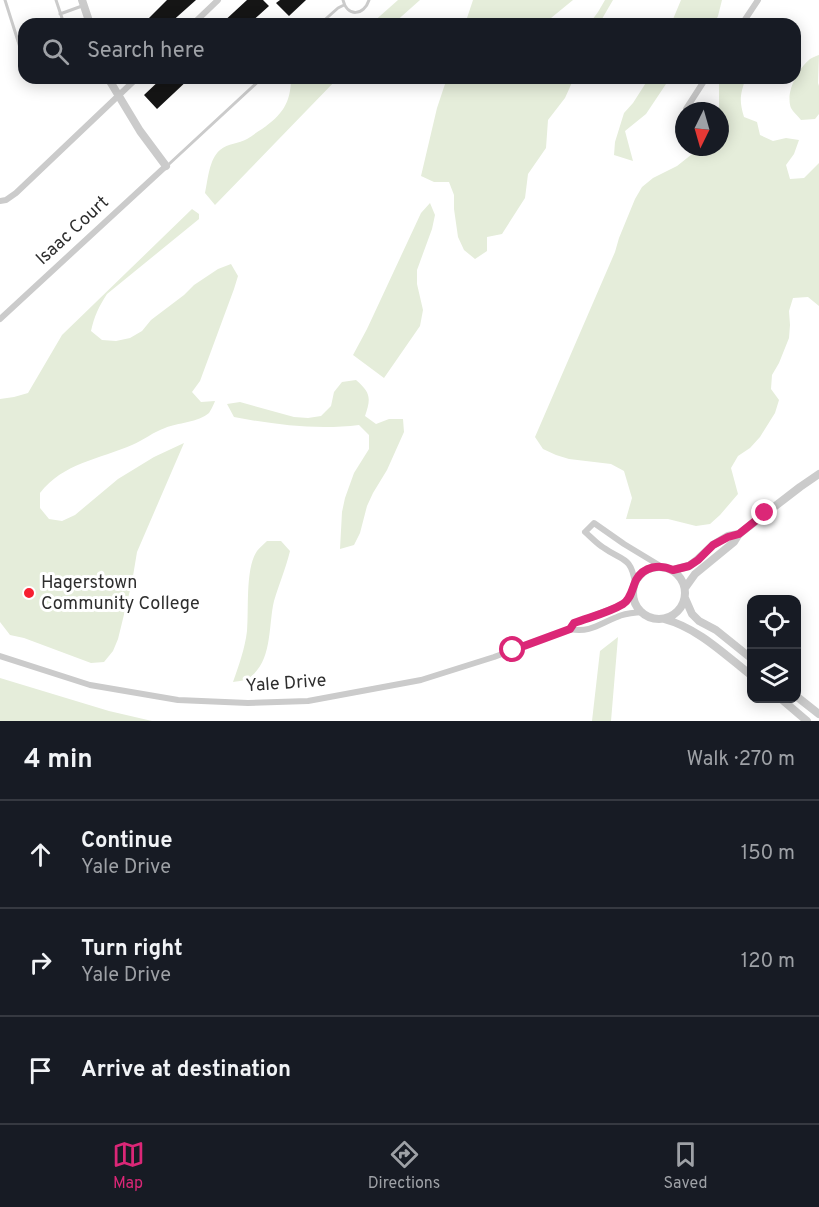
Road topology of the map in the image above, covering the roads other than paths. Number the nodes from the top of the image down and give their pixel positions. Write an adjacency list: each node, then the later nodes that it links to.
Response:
1 (5, 0): 14 (lane)
2 (56, 0): 8 (lane)
3 (218, 0): 11 (street)
4 (369, 0): 6 (lane)
5 (758, 0): 13 (street)
6 (344, 2): 12 (lane)
7 (83, 3): 8 (lane); 10 (street)
8 (60, 14): 9 (lane)
9 (62, 18)
10 (88, 18)
11 (199, 18)
12 (327, 18)
13 (746, 18)
14 (18, 41)
15 (111, 84): 19 (street)
16 (131, 84): 19 (street)
17 (256, 84): 21 (lane)
18 (702, 84): 20 (street)
19 (118, 96): 21 (street); 22 (street)
20 (691, 102)
21 (166, 166): 23 (street, Isaac Court)
22 (0, 201)
23 (0, 319)
24 (819, 474): 25 (street)
25 (739, 534): 27 (street); 29 (street)
26 (662, 567): 27 (street); 28 (street); 28 (street)
27 (673, 570): 29 (street)
28 (634, 585): 31 (street); 33 (street, Yale Drive)
29 (685, 588): 30 (street)
30 (685, 598): 32 (street); 34 (street)
31 (642, 612): 32 (street); 33 (street, Yale Drive)
32 (662, 619): 36 (street)
33 (570, 629): 35 (street, Yale Drive)
34 (747, 655)
35 (0, 656)
36 (747, 672)
37 (801, 700): 39 (street)
38 (785, 703): 40 (street)
39 (819, 714)
40 (807, 721)

